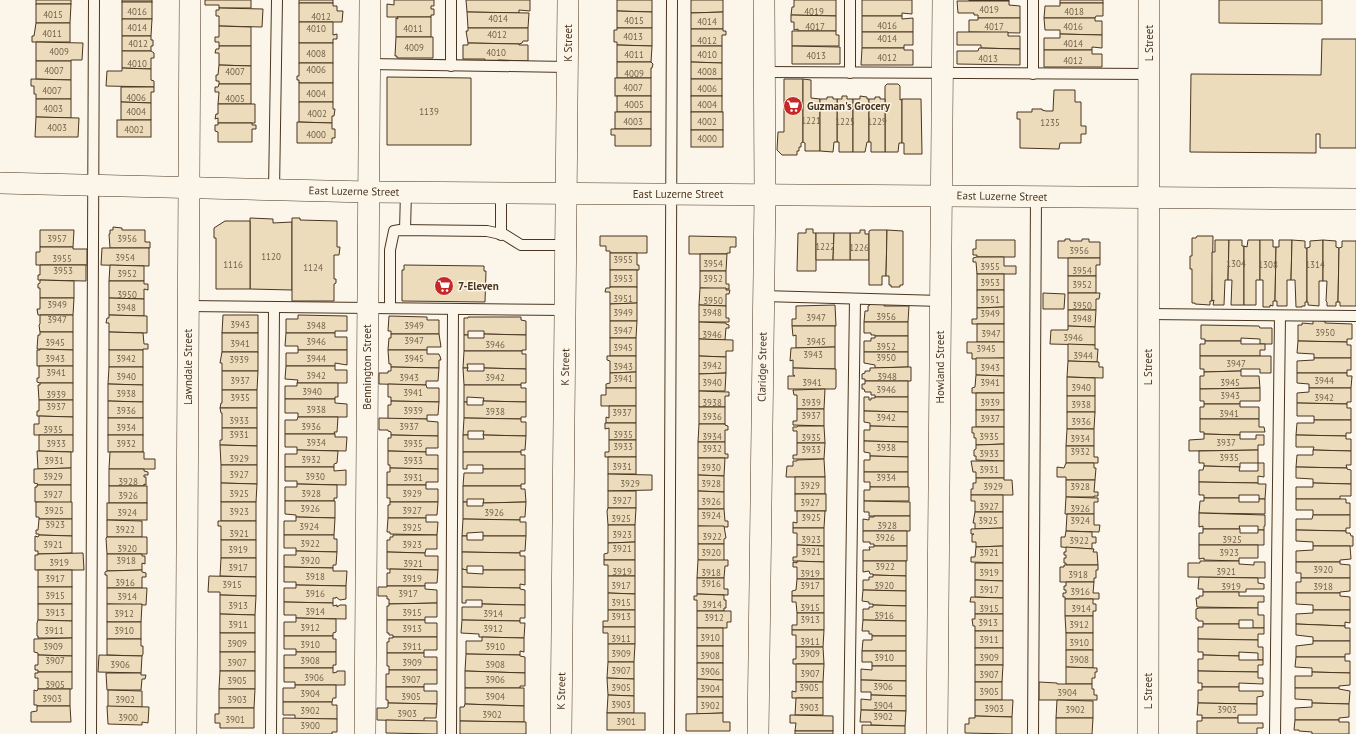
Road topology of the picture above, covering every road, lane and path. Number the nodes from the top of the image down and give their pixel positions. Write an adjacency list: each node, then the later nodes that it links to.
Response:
1 (94, 0): 22 (lane)
2 (190, 0): 23 (street, Lawndale Street)
3 (277, 0): 24 (lane)
4 (370, 0): 13 (street, Bennington Street)
5 (451, 0): 14 (lane)
6 (568, 0): 15 (street, K Street)
7 (672, 0): 29 (lane)
8 (764, 0): 16 (street, Claridge Street)
9 (850, 0): 17 (lane)
10 (943, 0): 18 (street, Howland Street)
11 (1033, 0): 19 (lane)
12 (1149, 0): 20 (street, L Street)
13 (369, 64): 14 (lane); 25 (street, Bennington Street)
14 (451, 66): 15 (lane)
15 (568, 67): 28 (street, K Street)
16 (764, 72): 17 (lane); 30 (street, Claridge Street)
17 (850, 73): 18 (lane)
18 (942, 73): 19 (lane); 31 (street, Howland Street)
19 (1032, 74): 20 (lane)
20 (1149, 74): 33 (street, L Street)
21 (0, 183): 22 (street, East Luzerne Street)
22 (93, 186): 23 (street, East Luzerne Street); 50 (lane)
23 (189, 188): 24 (street, East Luzerne Street); 41 (street, Lawndale Street)
24 (274, 190): 25 (street, East Luzerne Street)
25 (368, 192): 26 (street, East Luzerne Street); 43 (street, Bennington Street)
26 (406, 192): 27 (street, East Luzerne Street); 35 (lane)
27 (501, 192): 28 (street, East Luzerne Street); 36 (lane)
28 (567, 193): 29 (street, East Luzerne Street); 37 (street, K Street)
29 (672, 194): 30 (street, East Luzerne Street); 56 (lane)
30 (764, 195): 31 (street, East Luzerne Street); 38 (street, Claridge Street)
31 (942, 196): 32 (street, East Luzerne Street); 40 (street, Howland Street)
32 (1036, 197): 33 (street, East Luzerne Street); 60 (lane)
33 (1149, 198): 34 (street, East Luzerne Street); 47 (street, L Street)
34 (1356, 199)
35 (405, 230): 36 (lane); 44 (lane)
36 (500, 234): 37 (lane)
37 (566, 245): 46 (street, K Street)
38 (763, 296): 39 (lane); 57 (street, Claridge Street)
39 (855, 299): 40 (lane); 58 (lane)
40 (941, 300): 59 (street, Howland Street)
41 (188, 306): 42 (lane); 51 (street, Lawndale Street)
42 (274, 307): 43 (lane); 52 (lane)
43 (368, 308): 44 (lane); 53 (street, Bennington Street)
44 (390, 308): 45 (lane)
45 (452, 309): 46 (lane); 54 (lane)
46 (566, 310): 55 (street, K Street)
47 (1148, 314): 48 (lane); 61 (street, L Street)
48 (1280, 316): 49 (lane); 62 (lane)
49 (1356, 316)
50 (91, 734)
51 (186, 734)
52 (271, 734)
53 (365, 734)
54 (451, 734)
55 (561, 734)
56 (669, 734)
57 (758, 734)
58 (849, 734)
59 (937, 734)
60 (1033, 734)
61 (1148, 734)
62 (1275, 734)

